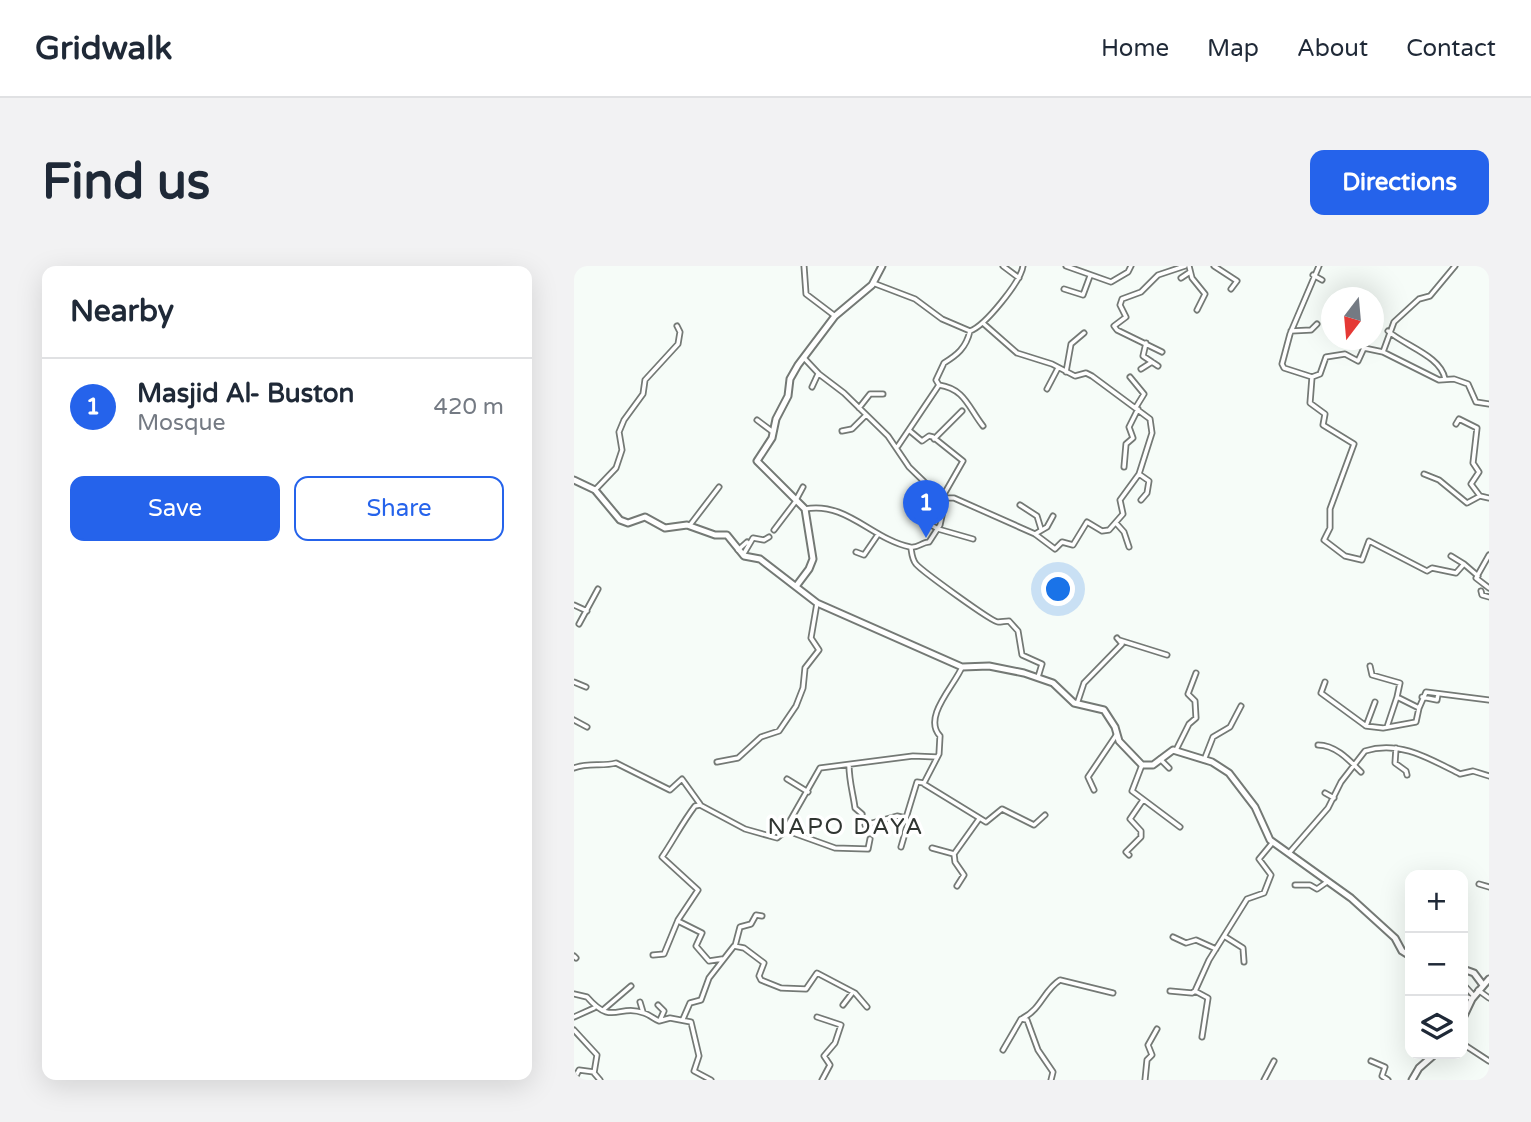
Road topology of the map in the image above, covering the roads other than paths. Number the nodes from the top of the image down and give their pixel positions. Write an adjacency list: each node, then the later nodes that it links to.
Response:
1 (804, 266): 21 (street)
2 (1003, 266): 14 (street)
3 (1023, 266): 14 (street)
4 (1066, 266): 13 (street)
5 (1131, 266): 13 (street)
6 (1187, 266): 11 (street); 29 (street)
7 (1214, 266): 19 (street)
8 (1319, 266): 12 (street)
9 (1455, 266): 27 (street)
10 (881, 267): 17 (street)
11 (1190, 272): 15 (street); 20 (street)
12 (1314, 275): 16 (street); 26 (street)
13 (1090, 276): 18 (street)
14 (1019, 278): 22 (street)
15 (1181, 278)
16 (1322, 280)
17 (873, 283): 21 (street); 25 (street)
18 (1064, 289)
19 (1231, 289)
20 (1197, 310)
21 (835, 316): 32 (street)
22 (984, 324): 25 (street); 35 (street)
23 (1317, 324): 26 (street)
24 (677, 326): 65 (street)
25 (970, 331): 42 (street)
26 (1291, 331): 40 (street)
27 (1388, 331): 31 (street); 41 (street)
28 (1084, 333): 37 (street)
29 (1146, 343): 30 (street); 33 (street)
30 (1162, 352)
31 (1383, 352): 40 (street); 41 (street)
32 (804, 358): 38 (street); 56 (street)
33 (1152, 362): 34 (street); 36 (street)
34 (1158, 366)
35 (1058, 368): 37 (street); 44 (street)
36 (1141, 369)
37 (1066, 373): 48 (street)
38 (818, 374): 43 (street); 47 (street)
39 (1130, 377): 48 (street)
40 (1312, 377): 91 (street)
41 (1445, 379): 46 (street)
42 (939, 385): 53 (street); 55 (street)
43 (811, 387)
44 (1047, 389)
45 (883, 394): 47 (street)
46 (1489, 404)
47 (859, 408): 50 (street)
48 (1137, 408): 59 (street); 60 (street)
49 (962, 411): 57 (street)
50 (866, 415): 54 (street); 58 (street)
51 (757, 420): 56 (street)
52 (1456, 424): 66 (street)
53 (983, 426)
54 (842, 431)
55 (910, 431): 57 (street); 58 (street)
56 (773, 432): 70 (street)
57 (934, 439): 67 (street)
58 (898, 446): 67 (street)
59 (1124, 467)
60 (1139, 474): 69 (street); 75 (street)
61 (1424, 474): 66 (street)
62 (574, 480): 65 (street)
63 (719, 487): 76 (street)
64 (803, 487): 70 (street)
65 (595, 490): 76 (street)
66 (1480, 496): 68 (street)
67 (944, 497): 77 (street); 80 (street)
68 (1489, 498)
69 (1141, 500)
70 (796, 501): 72 (street); 79 (street)
71 (1020, 505): 78 (street)
72 (805, 509): 81 (street); 93 (street)
73 (1053, 516): 78 (street)
74 (917, 517): 77 (street)
75 (1116, 523): 80 (street); 85 (street)
76 (690, 525): 88 (street)
77 (938, 528): 83 (street); 86 (street)
78 (1041, 529): 80 (street)
79 (774, 530)
80 (1035, 534)
81 (877, 536): 86 (street); 87 (street)
82 (769, 537): 88 (street)
83 (973, 539)
84 (747, 542): 88 (street)
85 (1129, 547)
86 (911, 548): 106 (street)
87 (856, 552)
88 (741, 553): 93 (street)
89 (1489, 555): 92 (street)
90 (1451, 556): 91 (street)
91 (1464, 564): 92 (street)
92 (1478, 576): 94 (street)
93 (797, 585): 98 (street)
94 (1489, 588)
95 (598, 589): 100 (street)
96 (1481, 591): 97 (street)
97 (1489, 597)
98 (817, 603): 104 (street); 127 (street)
99 (574, 604): 100 (street)
100 (587, 611): 101 (street)
101 (579, 624)
102 (1167, 655): 113 (street)
103 (1370, 666): 110 (street)
104 (962, 667): 106 (street); 124 (street)
105 (1196, 673): 123 (street)
106 (1038, 678): 113 (street)
107 (574, 682): 109 (street)
108 (1325, 682): 117 (street)
109 (586, 687)
110 (1396, 697): 115 (street); 119 (street)
111 (1489, 700): 115 (street)
112 (1375, 702): 117 (street)
113 (1077, 704): 120 (street)
114 (1241, 706): 126 (street)
115 (1419, 708): 119 (street)
116 (574, 720): 118 (street)
117 (1366, 726): 119 (street)
118 (587, 727)
119 (1387, 727)
120 (1117, 734): 130 (street); 138 (street)
121 (1318, 745): 128 (street)
122 (1396, 748): 128 (street); 134 (street); 135 (street)
123 (1176, 750): 125 (street); 126 (street)
124 (937, 757): 129 (street); 137 (street)
125 (1160, 759): 130 (street); 132 (street)
126 (1205, 760): 152 (street)
127 (717, 762)
128 (1354, 763): 133 (street); 141 (street)
129 (849, 765): 139 (street); 144 (street)
130 (1142, 765): 142 (street)
131 (574, 768): 143 (street)
132 (1169, 768)
133 (1361, 772)
134 (1407, 775)
135 (1489, 776)
136 (787, 779): 139 (street)
137 (924, 783): 146 (street); 147 (street)
138 (1094, 790)
139 (808, 792): 150 (street)
140 (1325, 793): 141 (street)
141 (1335, 798): 156 (street)
142 (1143, 800): 149 (street); 157 (street)
143 (699, 804): 150 (street); 164 (street)
144 (862, 814)
145 (1045, 815): 147 (street)
146 (906, 818): 148 (street); 153 (street)
147 (979, 819): 155 (street)
148 (865, 825)
149 (1180, 827)
150 (785, 830): 151 (street)
151 (870, 839)
152 (1272, 841): 156 (street); 165 (street)
153 (901, 847)
154 (932, 848): 155 (street)
155 (954, 854): 161 (street)
156 (1288, 854): 158 (street)
157 (1129, 855)
158 (1328, 881): 160 (street); 169 (street)
159 (1479, 884): 162 (street)
160 (1295, 885)
161 (957, 886)
162 (1489, 887)
163 (762, 916): 167 (street)
164 (678, 920): 170 (street); 171 (street)
165 (1224, 936): 168 (street); 172 (street)
166 (1173, 937): 168 (street)
167 (735, 946): 171 (street); 179 (street)
168 (1216, 949): 177 (street)
169 (1405, 953)
170 (653, 955)
171 (722, 959): 196 (street)
172 (1244, 962)
173 (1468, 971): 181 (street)
174 (1489, 979): 181 (street)
175 (631, 986): 191 (street)
176 (1468, 987): 181 (street)
177 (1195, 990): 178 (street); 200 (street)
178 (1170, 991)
179 (853, 992): 187 (street); 188 (street)
180 (1113, 993): 195 (street)
181 (1477, 993): 183 (street); 184 (street); 190 (street)
182 (574, 994): 189 (street)
183 (1468, 994)
184 (1489, 998)
185 (640, 1002): 192 (street)
186 (658, 1005): 197 (street)
187 (843, 1005)
188 (867, 1007)
189 (594, 1008): 191 (street); 193 (street)
190 (1468, 1009)
191 (603, 1010): 192 (street)
192 (643, 1013): 197 (street)
193 (574, 1017)
194 (817, 1017): 211 (street)
195 (1023, 1018): 202 (street); 212 (street)
196 (682, 1019): 197 (street); 210 (street)
197 (659, 1021)
198 (574, 1030): 207 (street)
199 (1157, 1030): 213 (street)
200 (1202, 1037)
201 (1468, 1047): 206 (street)
202 (1003, 1050)
203 (1429, 1059): 216 (street)
204 (1274, 1061): 214 (street)
205 (1371, 1061): 215 (street)
206 (1489, 1061)
207 (594, 1072): 208 (street); 209 (street)
208 (574, 1080)
209 (600, 1080)
210 (711, 1080)
211 (822, 1080)
212 (1051, 1080)
213 (1145, 1080)
214 (1264, 1080)
215 (1388, 1080)
216 (1412, 1080)

